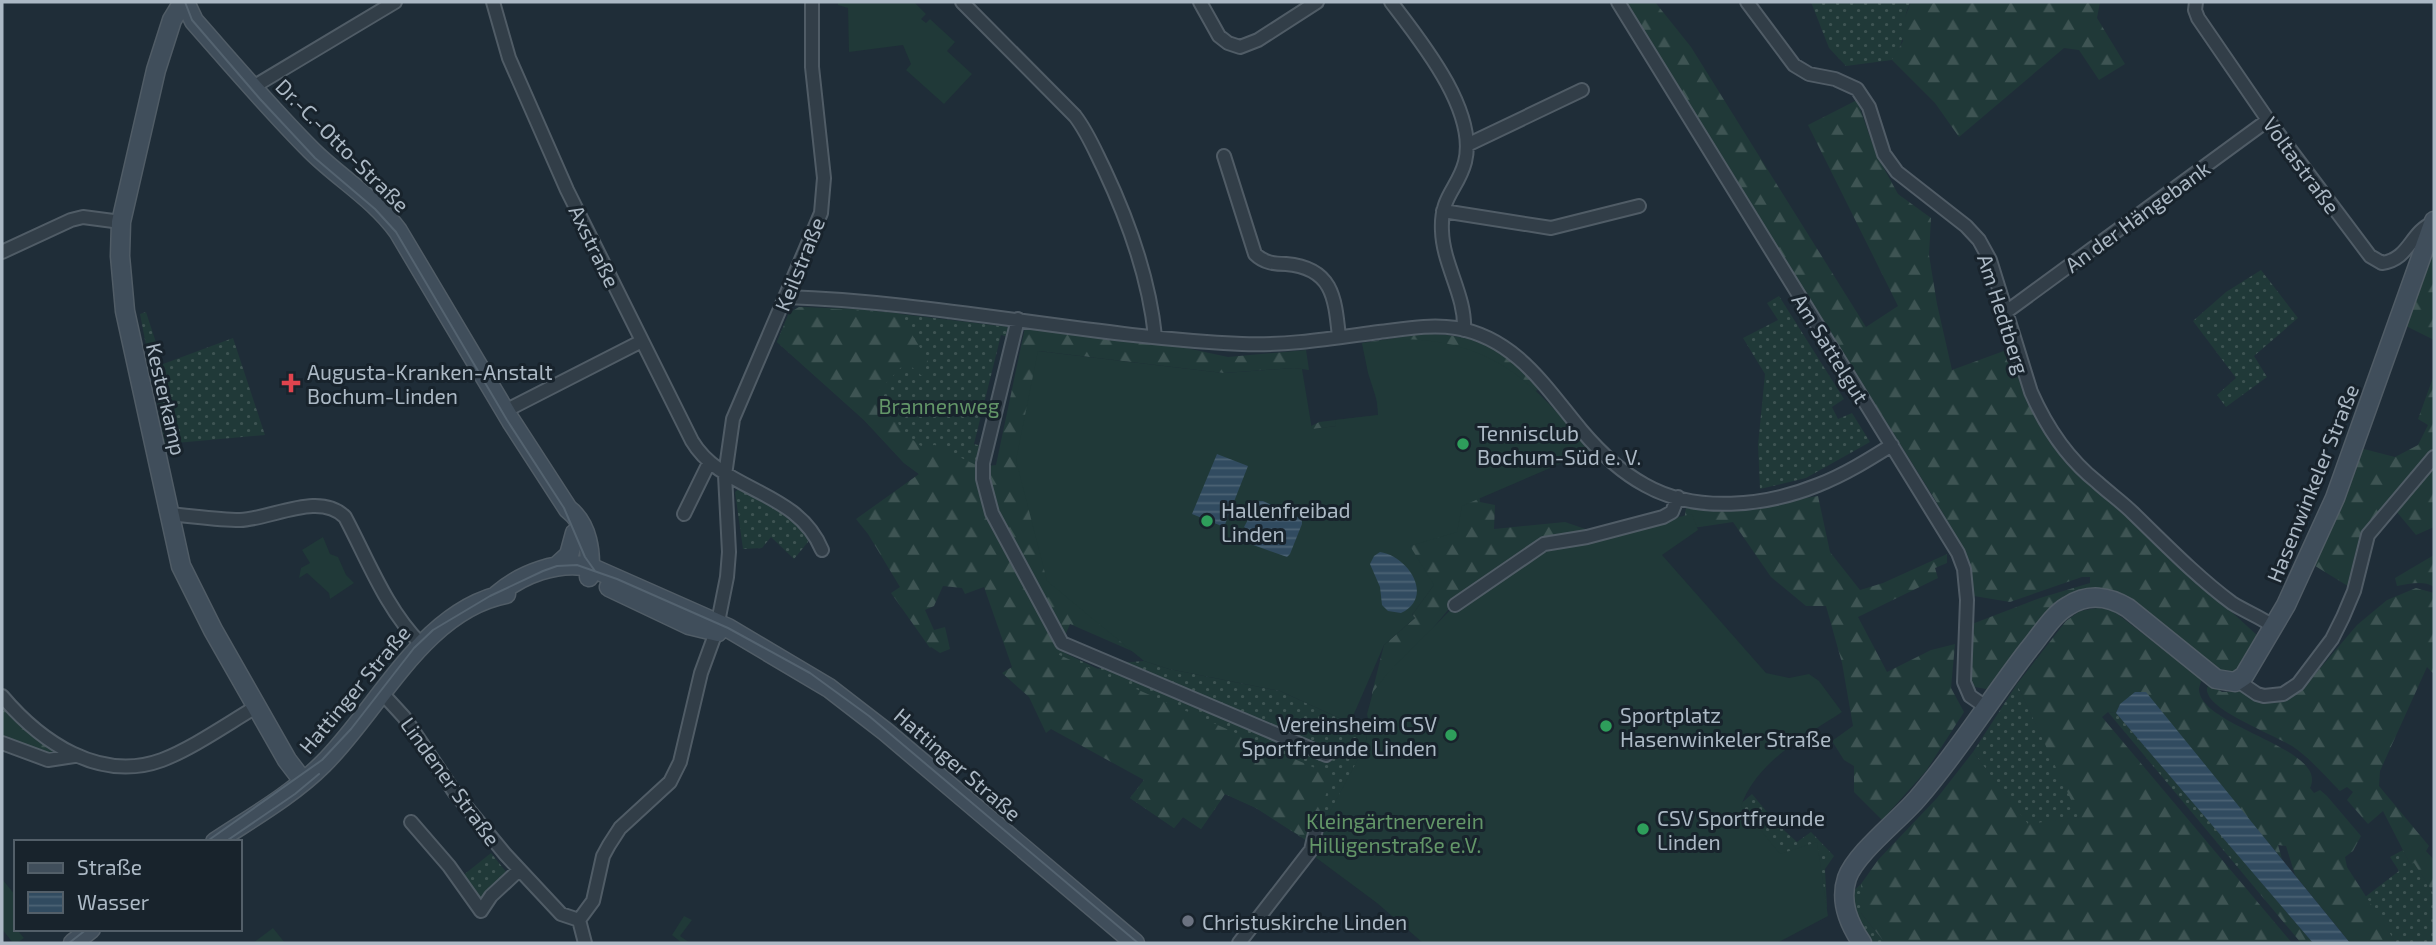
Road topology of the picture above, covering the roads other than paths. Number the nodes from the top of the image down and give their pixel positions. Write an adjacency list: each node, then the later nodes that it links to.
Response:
1 (184, 2): 12 (street, Dr.-C.-Otto-Straße); 19 (street, Kesterkamp)
2 (395, 2): 12 (street)
3 (493, 2): 28 (street, Axstraße)
4 (812, 2): 22 (street, Keilstraße)
5 (962, 2): 26 (street)
6 (1200, 2): 7 (street)
7 (1317, 2)
8 (1391, 2): 15 (street)
9 (1618, 2): 30 (street, Am Sattelgut)
10 (1747, 2): 23 (street, Am Hedtberg)
11 (2196, 2): 14 (street, Voltastraße)
12 (253, 88): 29 (street, Dr.-C.-Otto-Straße)
13 (1582, 90): 15 (street)
14 (2268, 120): 20 (street, Voltastraße); 23 (street, An der Hängebank)
15 (1466, 145): 18 (street)
16 (1224, 156): 27 (street)
17 (1639, 206): 18 (street)
18 (1443, 211): 25 (street)
19 (121, 222): 21 (street); 36 (street, Kesterkamp)
20 (2434, 222): 45 (street, Hasenwinkeler Straße)
21 (2, 252)
22 (786, 297): 24 (street); 33 (street, Keilstraße)
23 (2006, 312): 45 (street, Am Hedtberg)
24 (1018, 319): 26 (street); 53 (street)
25 (1464, 330): 27 (street); 34 (street)
26 (1155, 336): 27 (street)
27 (1339, 337)
28 (642, 341): 29 (street); 32 (street, Axstraße)
29 (505, 411): 35 (street, Dr.-C.-Otto-Straße)
30 (1892, 445): 34 (street); 51 (street, Am Sattelgut)
31 (2434, 457): 47 (street)
32 (709, 463): 33 (street, Axstraße); 37 (street)
33 (725, 475): 39 (street); 44 (street, Keilstraße)
34 (1678, 497): 43 (street)
35 (568, 509): 38 (street, Dr.-C.-Otto-Straße); 41 (street, Dr.-C.-Otto-Straße)
36 (169, 514): 46 (street); 50 (street, Kesterkamp)
37 (684, 514)
38 (575, 533): 40 (street); 41 (street, Dr.-C.-Otto-Straße)
39 (822, 550)
40 (558, 565): 41 (street, Hattinger Straße); 42 (street, Hattinger Straße)
41 (588, 570): 42 (street, Hattinger Straße); 44 (street, Hattinger Straße)
42 (497, 595): 46 (street, Hattinger Straße)
43 (1455, 605)
44 (716, 627): 60 (street, Keilstraße); 62 (street, Hattinger Straße)
45 (2274, 627): 47 (street, Hasenwinkeler Straße)
46 (421, 644): 48 (street, Hattinger Straße)
47 (2238, 681): 51 (street)
48 (383, 693): 55 (street, Hattinger Straße); 59 (street, Lindener Straße)
49 (2, 696): 54 (street)
50 (256, 707): 54 (street); 55 (street, Kesterkamp)
51 (1986, 707): 64 (street)
52 (2, 743): 54 (street)
53 (1326, 755)
54 (74, 756)
55 (303, 781): 58 (street, Hattinger Straße)
56 (411, 822): 59 (street)
57 (1316, 829): 63 (street)
58 (218, 840)
59 (519, 870): 60 (street, Lindener Straße)
60 (579, 920): 61 (street)
61 (585, 943)
62 (1135, 943)
63 (1238, 943)
64 (1862, 943)

